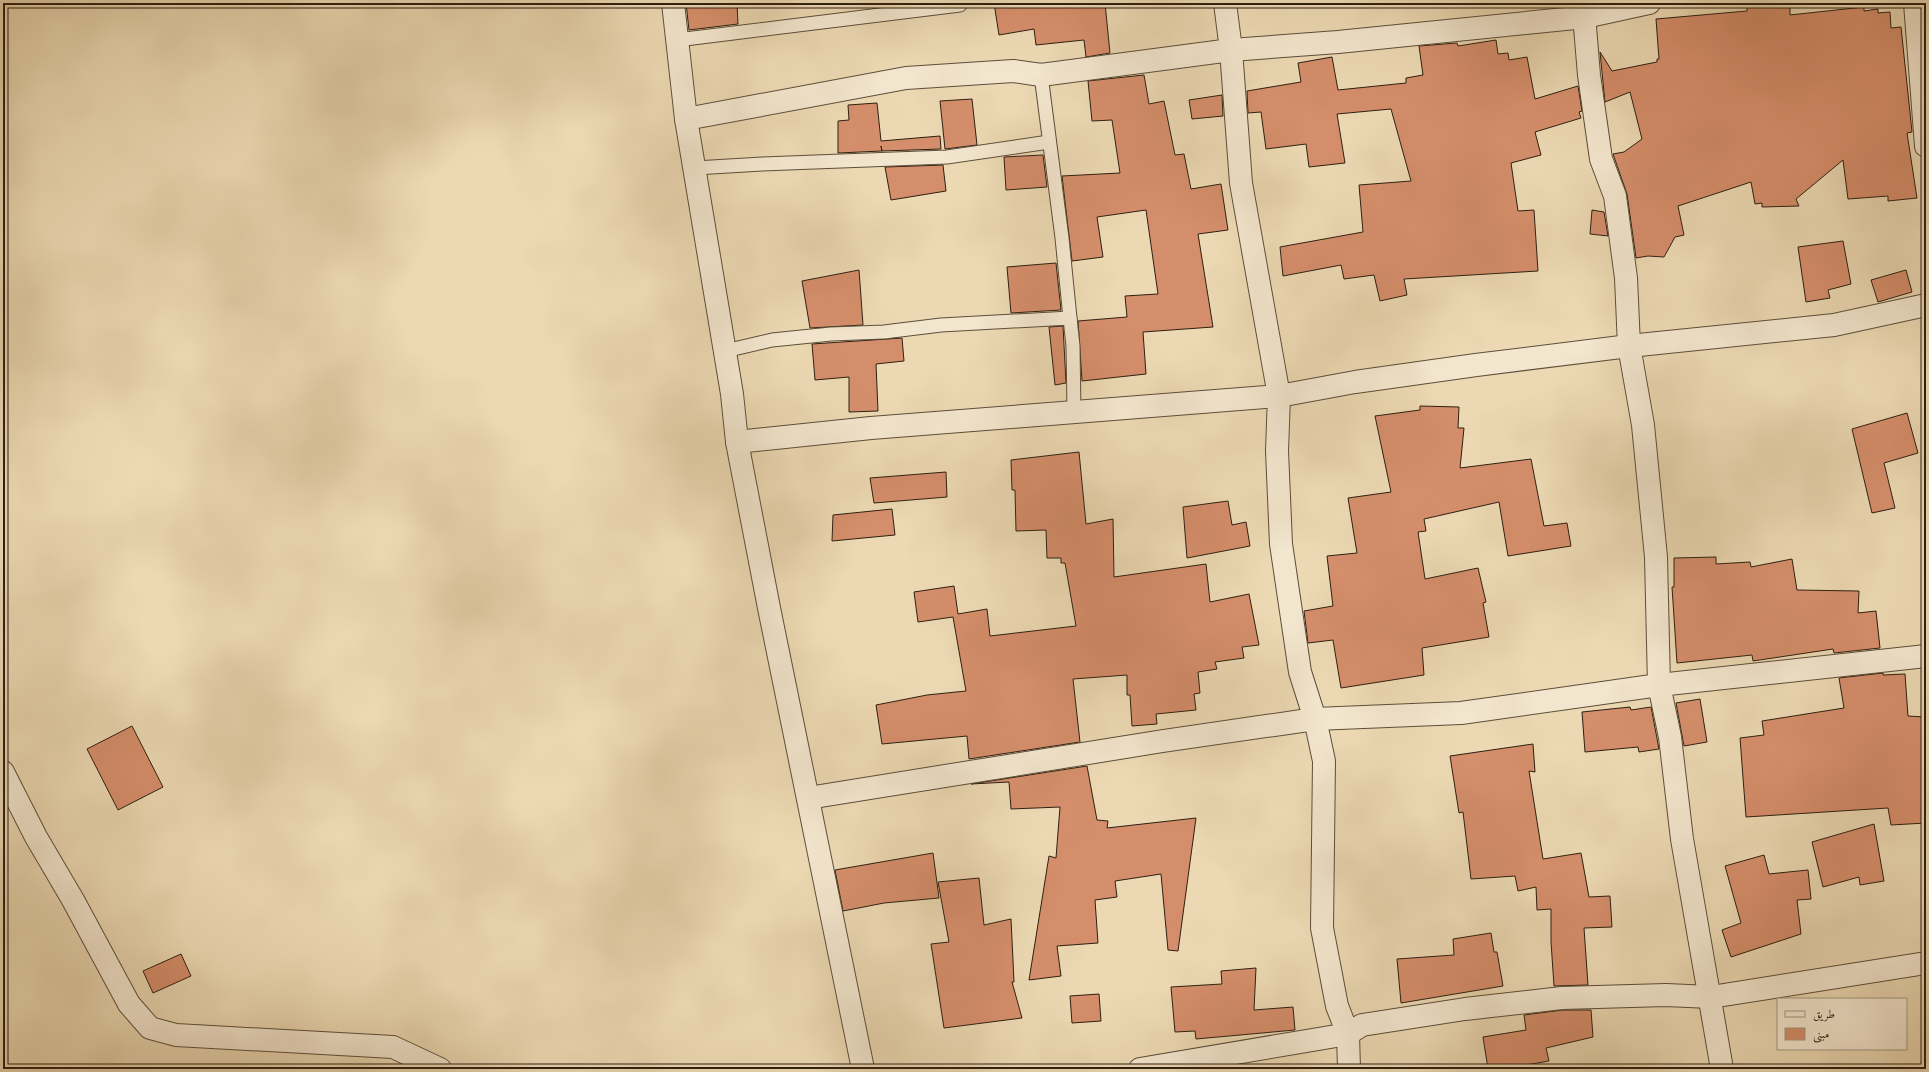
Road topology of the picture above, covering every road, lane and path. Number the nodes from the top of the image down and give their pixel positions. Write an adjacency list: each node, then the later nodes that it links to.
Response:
1 (673, 3): 7 (street)
2 (1225, 3): 8 (street)
3 (1648, 3): 6 (street)
4 (1915, 3): 12 (street)
5 (960, 5): 7 (lane)
6 (1584, 10): 8 (street); 16 (street)
7 (678, 40): 10 (street)
8 (1231, 50): 9 (street); 18 (street)
9 (1041, 75): 10 (street); 11 (lane)
10 (686, 119): 13 (street)
11 (1049, 142): 13 (lane); 15 (lane)
12 (1926, 146)
13 (695, 168): 17 (street)
14 (1926, 305): 16 (street)
15 (1070, 318): 17 (lane); 19 (lane)
16 (1630, 346): 18 (street); 22 (street)
17 (725, 351): 20 (street)
18 (1279, 396): 19 (street); 23 (street)
19 (1074, 412): 20 (street)
20 (737, 442): 25 (street)
21 (1926, 656): 22 (street)
22 (1660, 685): 23 (street); 27 (street)
23 (1315, 719): 25 (street); 28 (street)
24 (3, 772): 29 (street)
25 (808, 798): 30 (street)
26 (1926, 963): 27 (street)
27 (1711, 997): 28 (street); 33 (street)
28 (1348, 1034): 31 (street); 32 (street)
29 (440, 1069)
30 (863, 1069)
31 (1140, 1069)
32 (1348, 1069)
33 (1722, 1069)

